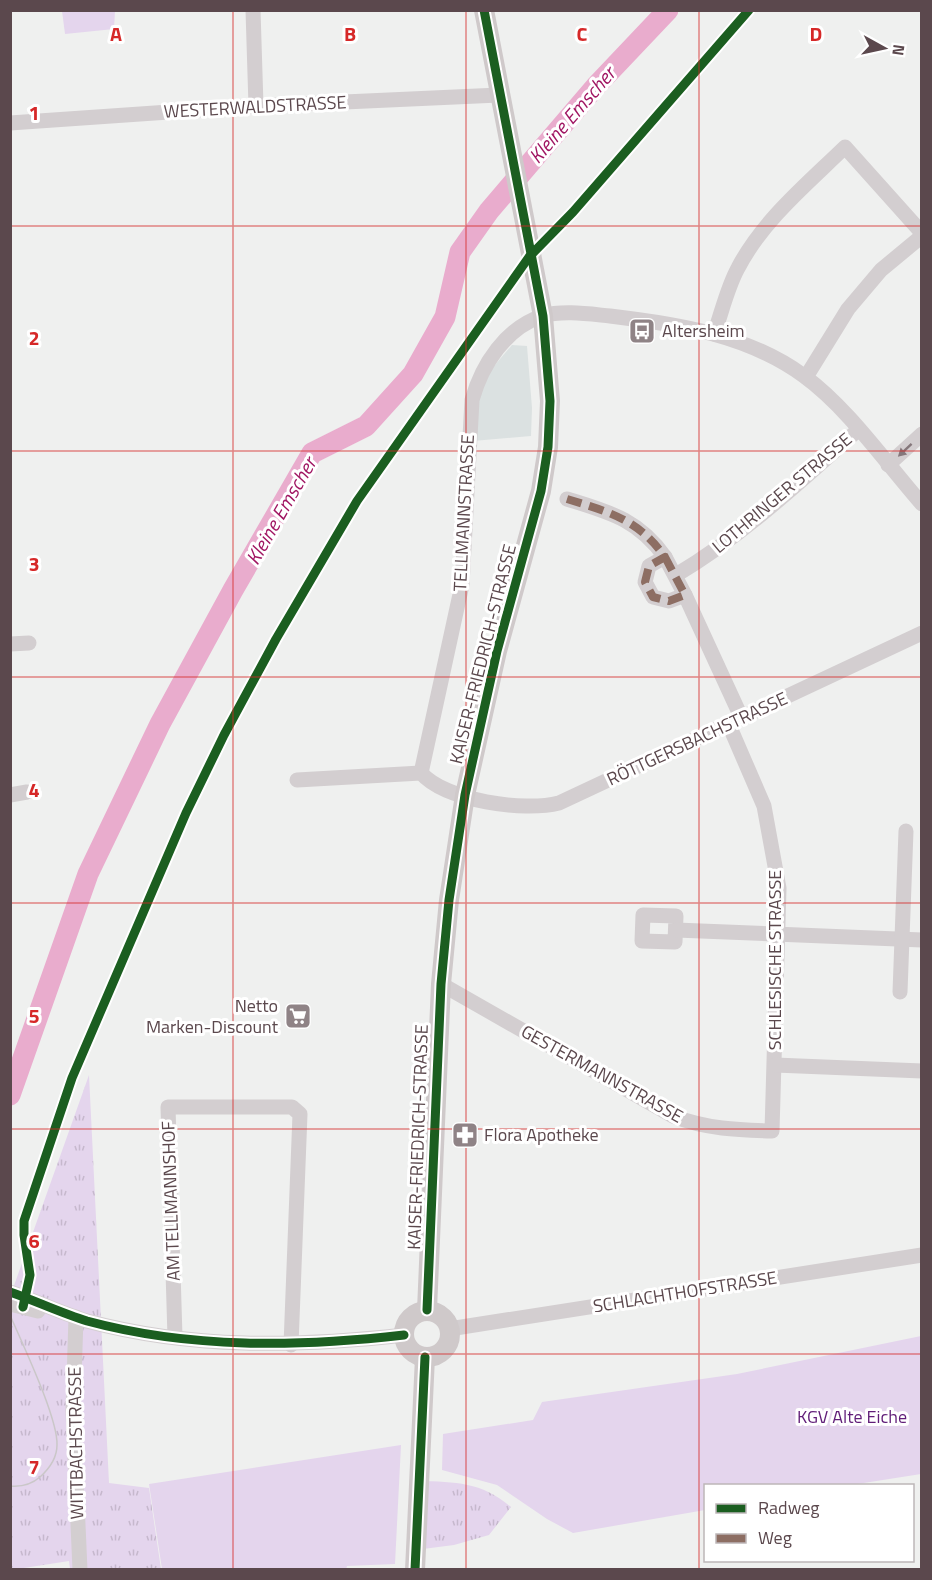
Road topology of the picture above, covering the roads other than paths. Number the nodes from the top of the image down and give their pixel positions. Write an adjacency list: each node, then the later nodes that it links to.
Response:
1 (253, 10): 4 (street)
2 (484, 10): 3 (main road, KAISER-FRIEDRICH-STRASSE)
3 (499, 94): 4 (street, WESTERWALDSTRASSE); 7 (main road, KAISER-FRIEDRICH-STRASSE)
4 (256, 106): 5 (street, WESTERWALDSTRASSE)
5 (10, 123)
6 (921, 234): 8 (street); 9 (street)
7 (543, 316): 8 (street); 22 (street, TELLMANNSTRASSE); 26 (main road, KAISER-FRIEDRICH-STRASSE)
8 (714, 334): 9 (street)
9 (806, 377): 10 (street)
10 (858, 430): 12 (street); 16 (street, LOTHRINGER STRASSE)
11 (921, 434): 12 (street, one-way to 12)
12 (888, 465): 14 (street)
13 (567, 499): 15 (street, SCHLESISCHE STRASSE)
14 (921, 504)
15 (665, 557): 16 (street, SCHLESISCHE STRASSE); 17 (street)
16 (676, 575): 17 (street, SCHLESISCHE STRASSE)
17 (685, 595): 21 (street, SCHLESISCHE STRASSE)
18 (921, 633): 21 (street, RÖTTGERSBACHSTRASSE)
19 (29, 643): 20 (street)
20 (10, 644)
21 (736, 722): 26 (street, RÖTTGERSBACHSTRASSE); 29 (street, SCHLESISCHE STRASSE)
22 (421, 773): 23 (street); 26 (street)
23 (297, 780)
24 (27, 792): 25 (street)
25 (10, 795)
26 (465, 795): 32 (main road, KAISER-FRIEDRICH-STRASSE)
27 (906, 831): 30 (street)
28 (676, 930): 29 (street)
29 (778, 933): 30 (street); 34 (street, SCHLESISCHE STRASSE)
30 (902, 939): 31 (street); 33 (street)
31 (921, 940)
32 (441, 984): 36 (street, GESTERMANNSTRASSE); 40 (main road, KAISER-FRIEDRICH-STRASSE)
33 (900, 992)
34 (775, 1065): 35 (street); 36 (street, SCHLESISCHE STRASSE)
35 (921, 1071)
36 (772, 1131)
37 (921, 1255): 42 (street, SCHLACHTHOFSTRASSE)
38 (10, 1292): 41 (street)
39 (10, 1304): 41 (street)
40 (427, 1310): 42 (main road); 43 (main road)
41 (76, 1317): 44 (street); 47 (street, WITTBACHSTRASSE)
42 (449, 1329): 46 (main road)
43 (404, 1335): 45 (street); 46 (main road)
44 (175, 1337): 45 (street); 45 (street, AM TELLMANNSHOF)
45 (291, 1345)
46 (425, 1357): 48 (main road)
47 (80, 1569)
48 (415, 1569)

